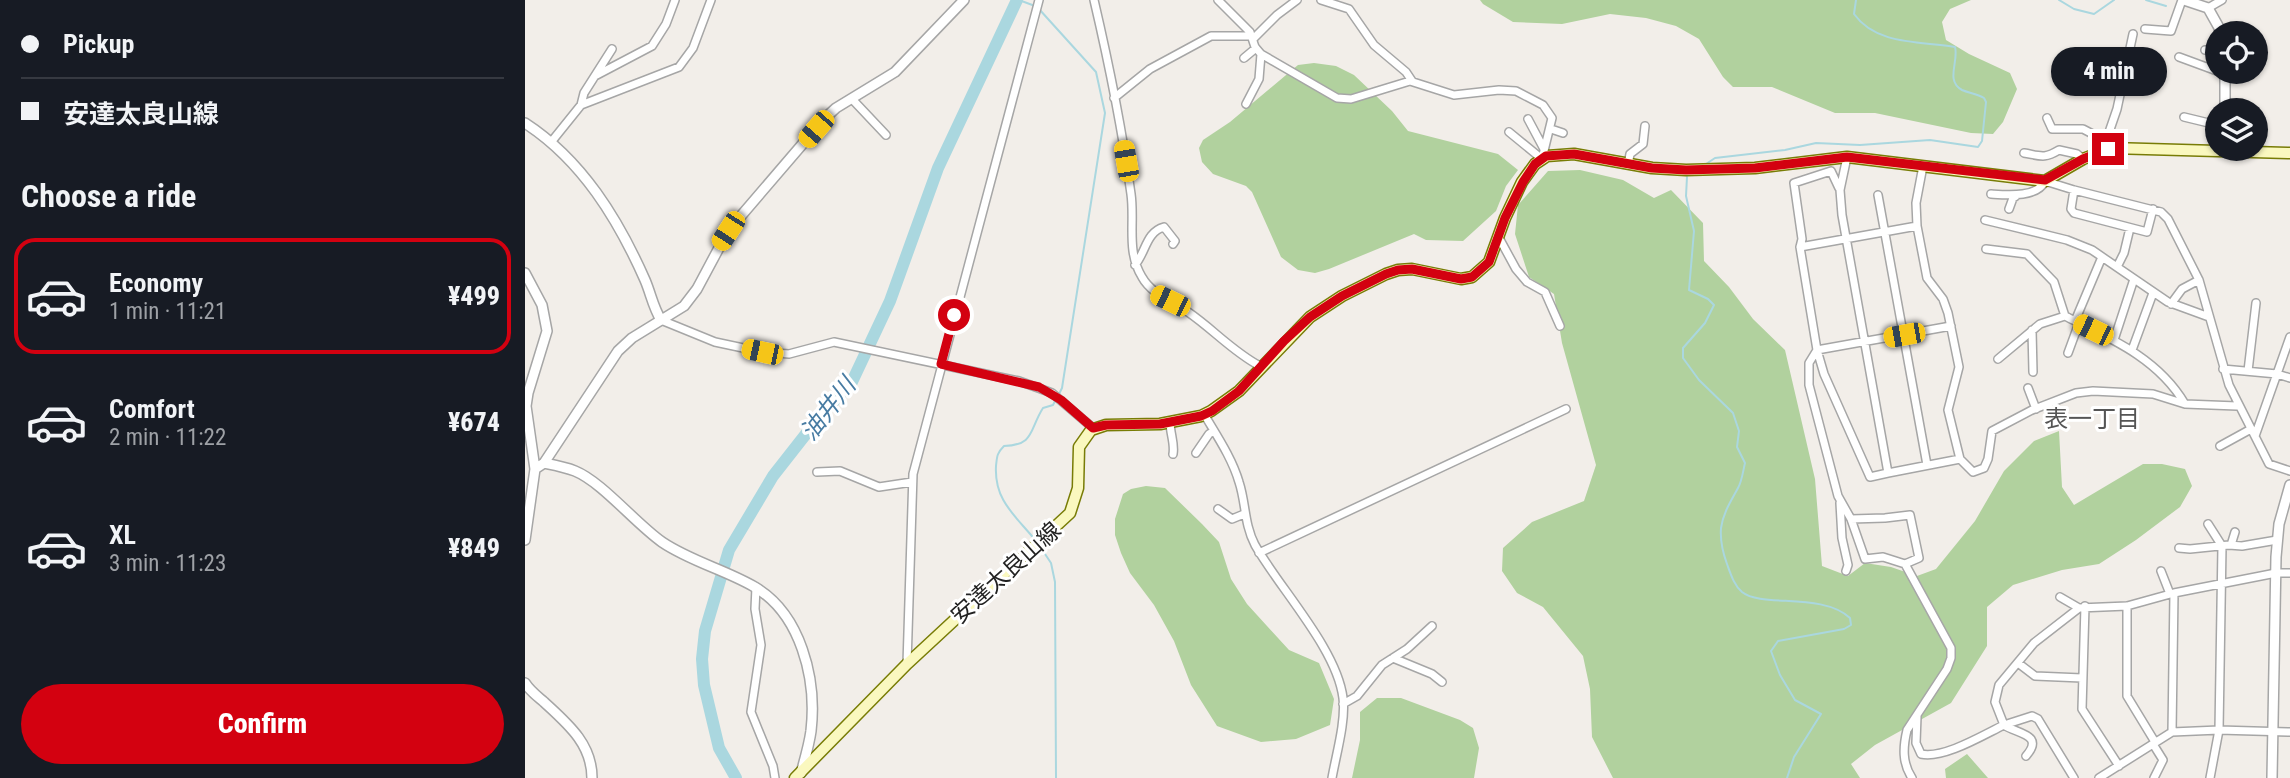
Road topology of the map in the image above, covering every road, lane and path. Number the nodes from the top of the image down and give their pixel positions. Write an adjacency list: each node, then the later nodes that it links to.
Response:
1 (675, 0): 22 (street)
2 (711, 0): 27 (street)
3 (964, 0): 25 (street)
4 (1094, 0): 24 (street)
5 (1218, 0): 16 (street)
6 (1297, 0): 16 (street)
7 (1321, 0): 10 (street)
8 (2183, 0): 12 (street); 14 (street)
9 (2222, 0): 12 (street)
10 (1347, 3): 23 (street)
11 (1038, 5): 92 (street)
12 (2208, 8): 13 (street)
13 (2215, 21)
14 (2145, 29)
15 (2133, 34): 39 (street)
16 (1252, 37): 18 (street); 24 (street)
17 (612, 48): 22 (street)
18 (1259, 51): 20 (street); 23 (street); 26 (street)
19 (2179, 57): 21 (street)
20 (1244, 58)
21 (2205, 66)
22 (595, 76): 27 (street)
23 (1412, 81): 34 (street)
24 (1114, 98): 61 (street)
25 (852, 99): 37 (street); 79 (street)
26 (1246, 104)
27 (581, 105): 38 (street)
28 (2184, 117): 31 (street)
29 (2047, 118): 39 (street)
30 (1528, 119): 44 (street)
31 (2205, 122)
32 (525, 123): 38 (street)
33 (1645, 126): 47 (street)
34 (1551, 128): 36 (street); 44 (street)
35 (1509, 132): 44 (street)
36 (1563, 133)
37 (886, 135)
38 (552, 141): 79 (street)
39 (2107, 145): 40 (main road); 46 (main road)
40 (2205, 150)
41 (2029, 151): 46 (street)
42 (2268, 152): 43 (main road)
43 (2290, 153)
44 (1543, 154): 47 (main road); 62 (main road)
45 (1847, 157): 47 (main road); 48 (main road); 50 (street)
46 (2083, 159): 49 (main road)
47 (1628, 165)
48 (1923, 166): 49 (main road); 58 (street)
49 (2045, 180): 51 (street); 54 (street)
50 (1840, 190): 64 (street); 66 (street)
51 (2074, 190): 56 (street); 59 (street)
52 (1991, 194): 54 (street)
53 (1878, 195): 60 (street)
54 (2016, 196): 55 (street)
55 (2009, 209)
56 (2154, 209): 59 (street); 73 (street)
57 (1985, 220): 68 (street)
58 (1917, 226): 60 (street); 82 (street)
59 (2130, 228): 70 (street)
60 (1885, 232): 64 (street); 84 (street)
61 (1132, 233): 63 (street); 69 (street)
62 (1498, 236): 81 (street); 93 (main road)
63 (1150, 237): 65 (street); 69 (street)
64 (1846, 240): 66 (street); 87 (street)
65 (1173, 244)
66 (1800, 247): 88 (street)
67 (1986, 249): 77 (street)
68 (2102, 257): 70 (street); 80 (street)
69 (1135, 265): 93 (street)
70 (2117, 267): 72 (street)
71 (525, 273): 115 (street)
72 (2134, 279): 74 (street); 86 (street)
73 (2199, 280): 76 (street); 78 (street)
74 (2153, 293): 76 (street); 89 (street)
75 (2256, 303): 95 (street)
76 (2171, 304): 78 (street)
77 (2065, 316): 80 (street); 83 (street)
78 (2209, 317): 94 (street)
79 (660, 320): 92 (street); 113 (street)
80 (2077, 322): 86 (street); 90 (street)
81 (1560, 326)
82 (1951, 326): 84 (street); 112 (street)
83 (2032, 330): 91 (street); 96 (street)
84 (1904, 335): 87 (street); 114 (street)
85 (2290, 337): 97 (street)
86 (2114, 340): 89 (street)
87 (1865, 342): 88 (street); 118 (street)
88 (1817, 350): 118 (street); 122 (street)
89 (2132, 350): 100 (street)
90 (2068, 353)
91 (1998, 359)
92 (941, 364): 106 (street); 119 (street)
93 (1260, 366): 104 (main road)
94 (2223, 369): 95 (street); 101 (street)
95 (2248, 371): 97 (street)
96 (2032, 372)
97 (2277, 374): 98 (street); 108 (street)
98 (2290, 378)
99 (2028, 388): 103 (street)
100 (2185, 404): 101 (street); 103 (street)
101 (2238, 406): 108 (street)
102 (1566, 409): 133 (street)
103 (2036, 409): 112 (street)
104 (1204, 414): 105 (main road); 107 (street)
105 (1170, 422): 106 (main road); 111 (street)
106 (1093, 428): 148 (main road, 安達太良山線)
107 (1214, 431): 110 (street); 124 (street)
108 (2253, 432): 109 (street); 116 (street)
109 (2220, 446)
110 (1196, 453)
111 (1173, 454)
112 (1960, 459): 114 (street)
113 (544, 463): 115 (street); 140 (street)
114 (1927, 465): 118 (street)
115 (530, 470): 121 (street)
116 (2290, 471)
117 (817, 472): 119 (street)
118 (1888, 473)
119 (912, 482): 148 (street)
120 (2290, 485): 129 (street)
121 (528, 501): 128 (street)
122 (1840, 502): 125 (street); 135 (street)
123 (1218, 509): 124 (street)
124 (1244, 514): 133 (street)
125 (1851, 519): 134 (street); 134 (street)
126 (2209, 524): 130 (street)
127 (2235, 532): 131 (street)
128 (525, 540)
129 (2277, 540): 131 (street); 137 (street)
130 (2222, 545): 131 (street); 132 (street); 139 (street)
131 (2231, 545)
132 (2179, 548)
133 (1259, 553): 152 (street)
134 (1905, 564): 153 (street)
135 (1846, 571)
136 (2161, 572): 141 (street)
137 (2276, 573): 138 (street); 139 (street); 157 (street)
138 (2290, 573)
139 (2220, 584): 141 (street); 155 (street)
140 (756, 587): 162 (street); 164 (street)
141 (2172, 593): 143 (street); 156 (street)
142 (2060, 597): 144 (street)
143 (2127, 606): 144 (street); 159 (street)
144 (2082, 607): 147 (street); 149 (street)
145 (1432, 625): 146 (street)
146 (1393, 658): 150 (street); 152 (street)
147 (2018, 663): 149 (street); 154 (street)
148 (907, 664): 162 (main road, 安達太良山線)
149 (2082, 678): 161 (street)
150 (1442, 681)
151 (525, 683): 163 (street)
152 (1343, 704): 165 (street)
153 (1918, 712): 154 (street); 166 (street)
154 (2004, 725): 160 (street); 167 (street)
155 (2219, 730): 156 (street); 157 (street); 170 (street)
156 (2172, 732): 159 (street)
157 (2273, 732): 158 (street); 171 (street)
158 (2290, 732)
159 (2154, 743): 161 (street); 169 (street)
160 (2026, 756)
161 (2119, 766): 168 (street)
162 (799, 776)
163 (592, 778)
164 (775, 778)
165 (1332, 778)
166 (1912, 778)
167 (2074, 778)
168 (2099, 778)
169 (2154, 778)
170 (2210, 778)
171 (2272, 778)

